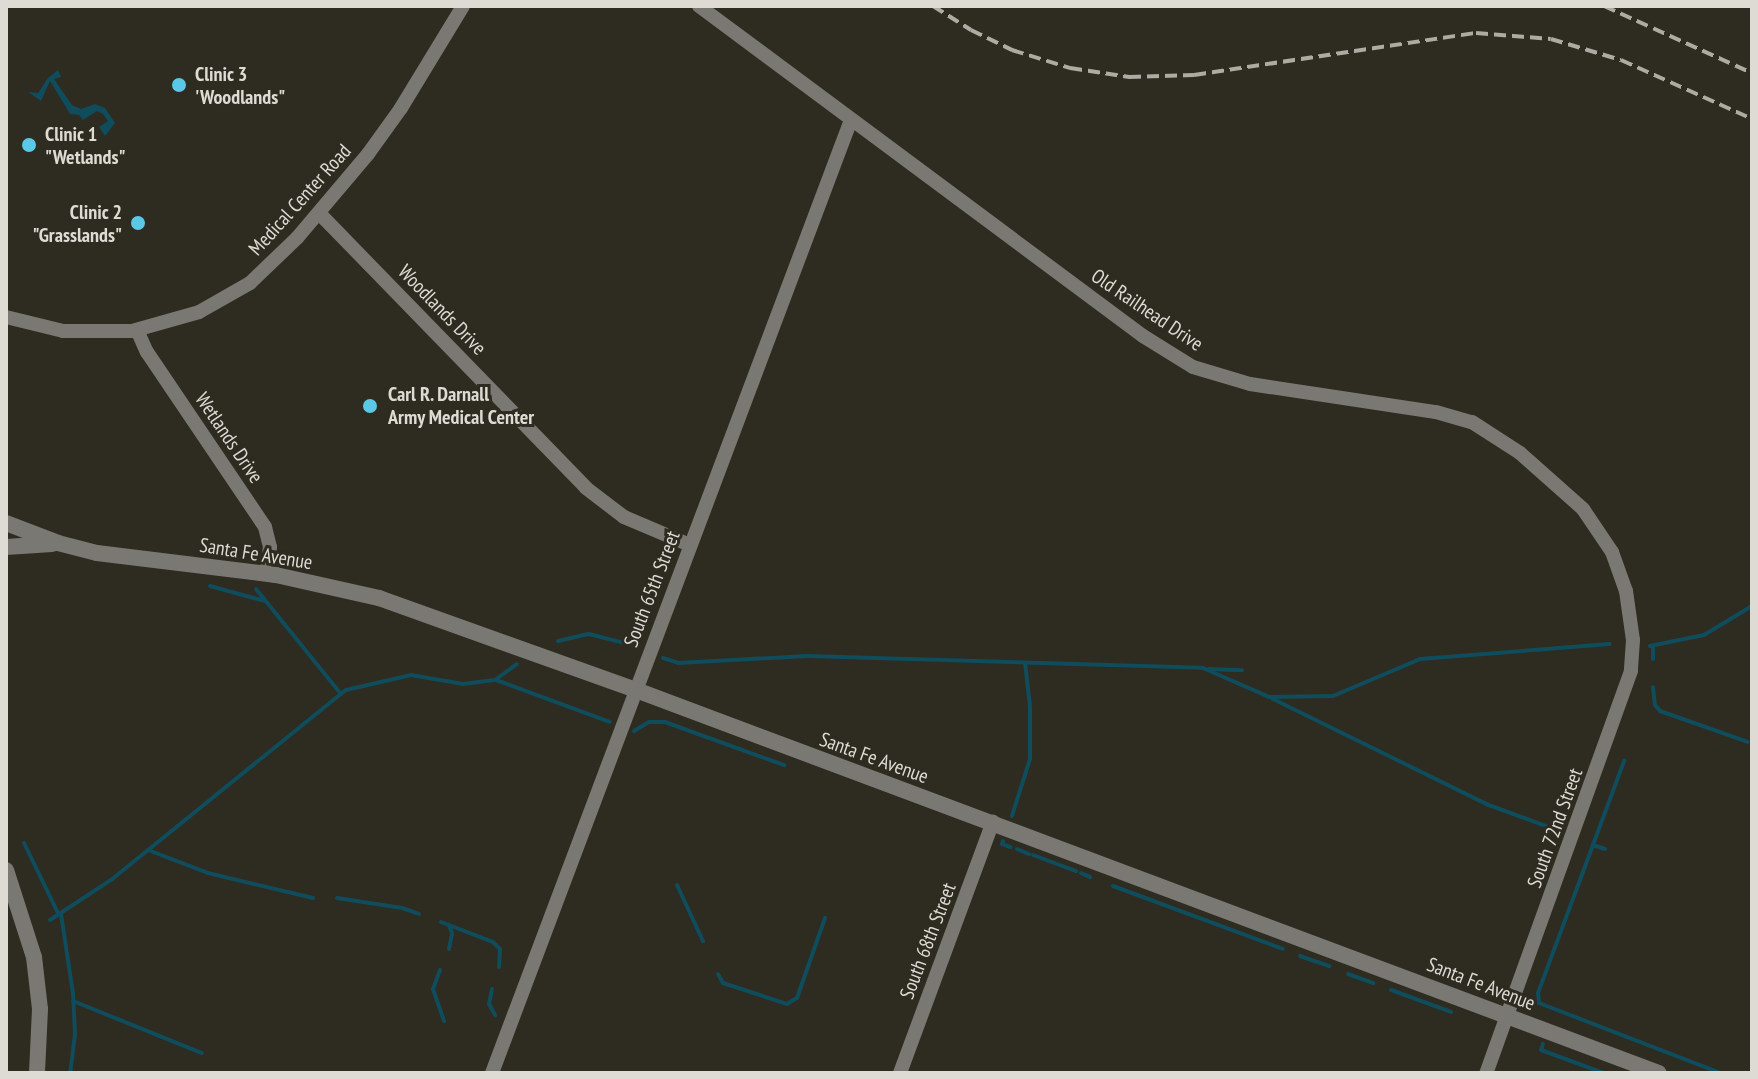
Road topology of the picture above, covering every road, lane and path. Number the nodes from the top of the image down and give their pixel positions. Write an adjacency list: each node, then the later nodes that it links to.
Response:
1 (463, 6): 4 (street, Medical Center Road)
2 (699, 6): 3 (street, Old Railhead Drive)
3 (851, 120): 9 (street, South 65th Street); 12 (street, Old Railhead Drive)
4 (319, 213): 6 (street, Medical Center Road); 9 (street, Woodlands Drive)
5 (6, 317): 6 (street, Medical Center Road)
6 (137, 330): 11 (street, Wetlands Drive)
7 (6, 523): 8 (street)
8 (58, 543): 10 (street); 11 (street, Santa Fe Avenue)
9 (690, 545): 13 (street, South 65th Street)
10 (6, 547)
11 (266, 574): 13 (street, Santa Fe Avenue)
12 (1626, 591): 16 (street, South 72nd Street)
13 (636, 690): 14 (street, Santa Fe Avenue); 18 (street, South 65th Street)
14 (993, 822): 16 (street, Santa Fe Avenue); 19 (street, South 68th Street)
15 (6, 870): 17 (street)
16 (1508, 1016): 20 (street, South 72nd Street); 21 (street, Santa Fe Avenue)
17 (37, 1073)
18 (492, 1073)
19 (900, 1073)
20 (1486, 1073)
21 (1659, 1073)

